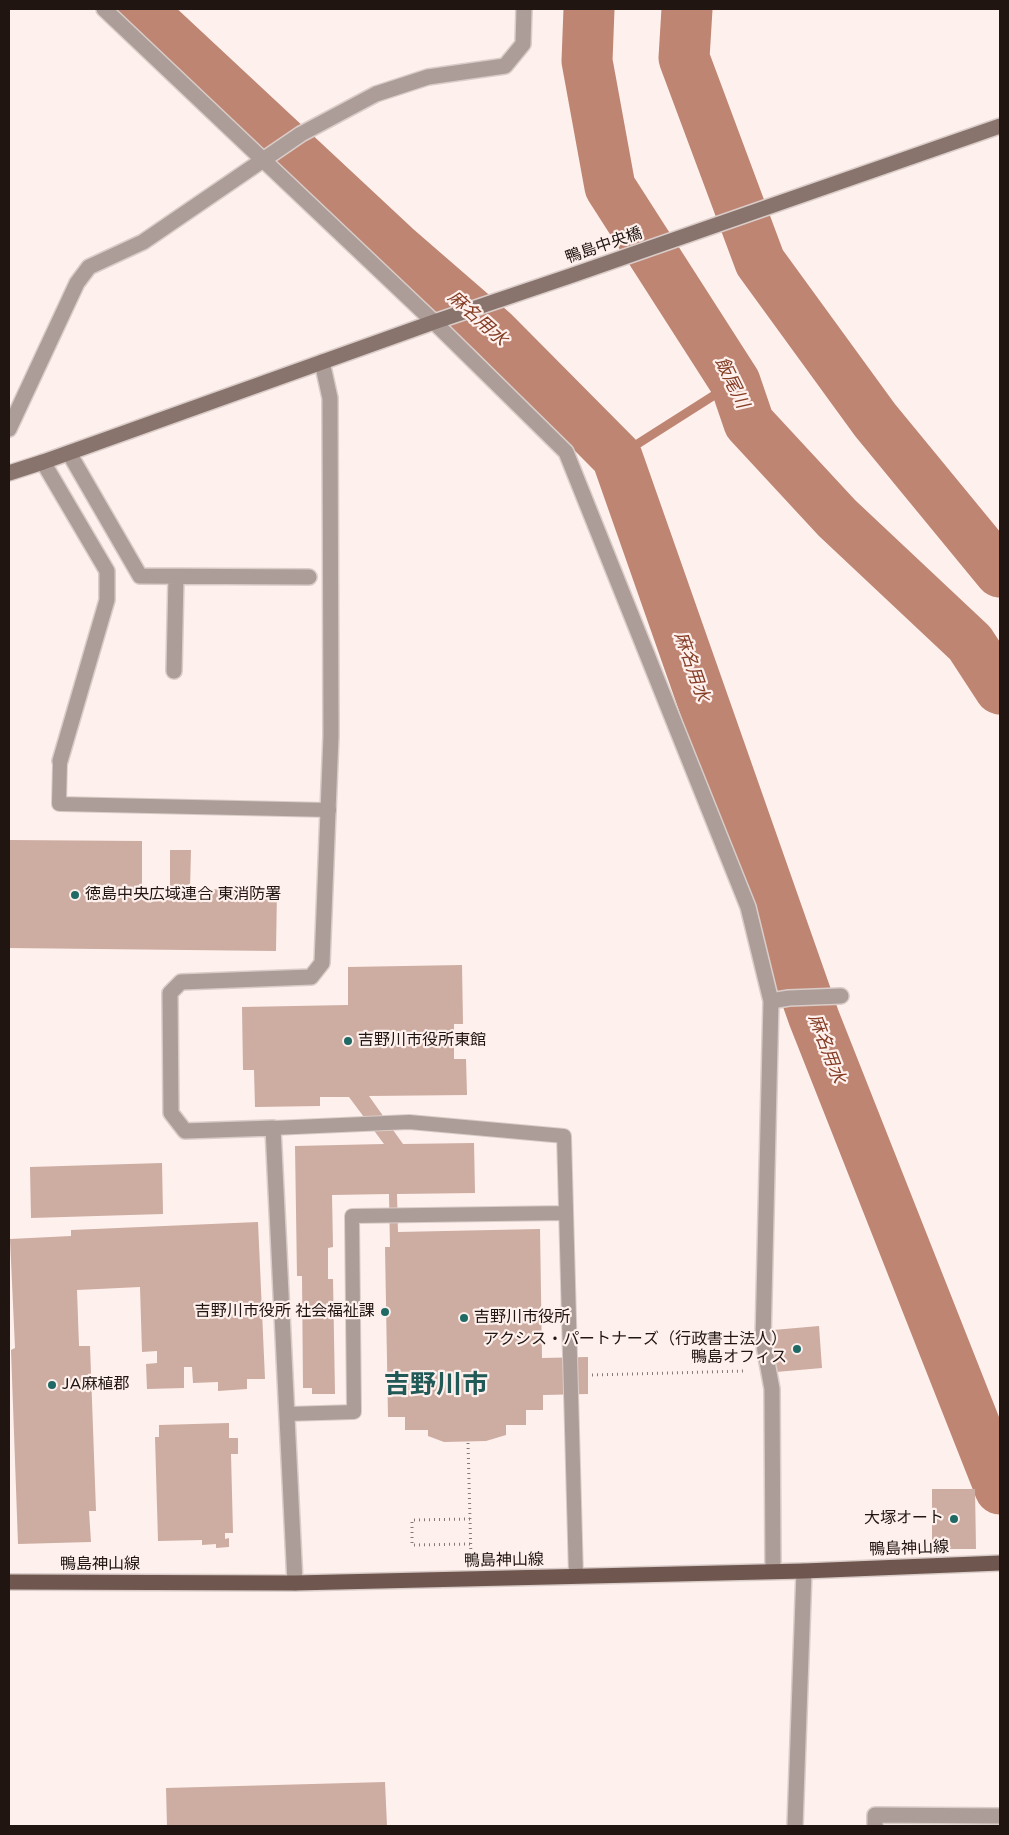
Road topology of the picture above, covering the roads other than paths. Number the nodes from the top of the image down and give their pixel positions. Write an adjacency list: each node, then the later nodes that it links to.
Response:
1 (104, 9): 4 (street)
2 (524, 9): 4 (street)
3 (1000, 126): 5 (street, 鴨島中央橋)
4 (267, 157): 5 (street); 7 (street)
5 (434, 322): 6 (street, 鴨島中央橋); 17 (street)
6 (322, 362): 8 (street, 鴨島中央橋); 15 (street)
7 (9, 429)
8 (69, 453): 9 (street, 鴨島中央橋); 11 (street)
9 (43, 462): 10 (street, 鴨島中央橋); 14 (street)
10 (9, 473)
11 (176, 577): 12 (street); 13 (street)
12 (309, 578)
13 (174, 671)
14 (60, 761): 15 (lane)
15 (329, 810): 18 (street)
16 (841, 996): 17 (street)
17 (771, 1001): 23 (street)
18 (272, 1128): 19 (lane); 20 (street)
19 (566, 1212): 20 (lane); 24 (lane)
20 (287, 1414): 26 (street)
21 (1000, 1563): 22 (main road, 鴨島神山線)
22 (804, 1571): 23 (main road, 鴨島神山線); 29 (street)
23 (773, 1572): 24 (main road, 鴨島神山線)
24 (576, 1576): 26 (main road, 鴨島神山線)
25 (9, 1582): 26 (main road, 鴨島神山線)
26 (295, 1583)
27 (1000, 1816): 28 (street)
28 (952, 1821): 30 (street)
29 (795, 1826)
30 (875, 1826)

